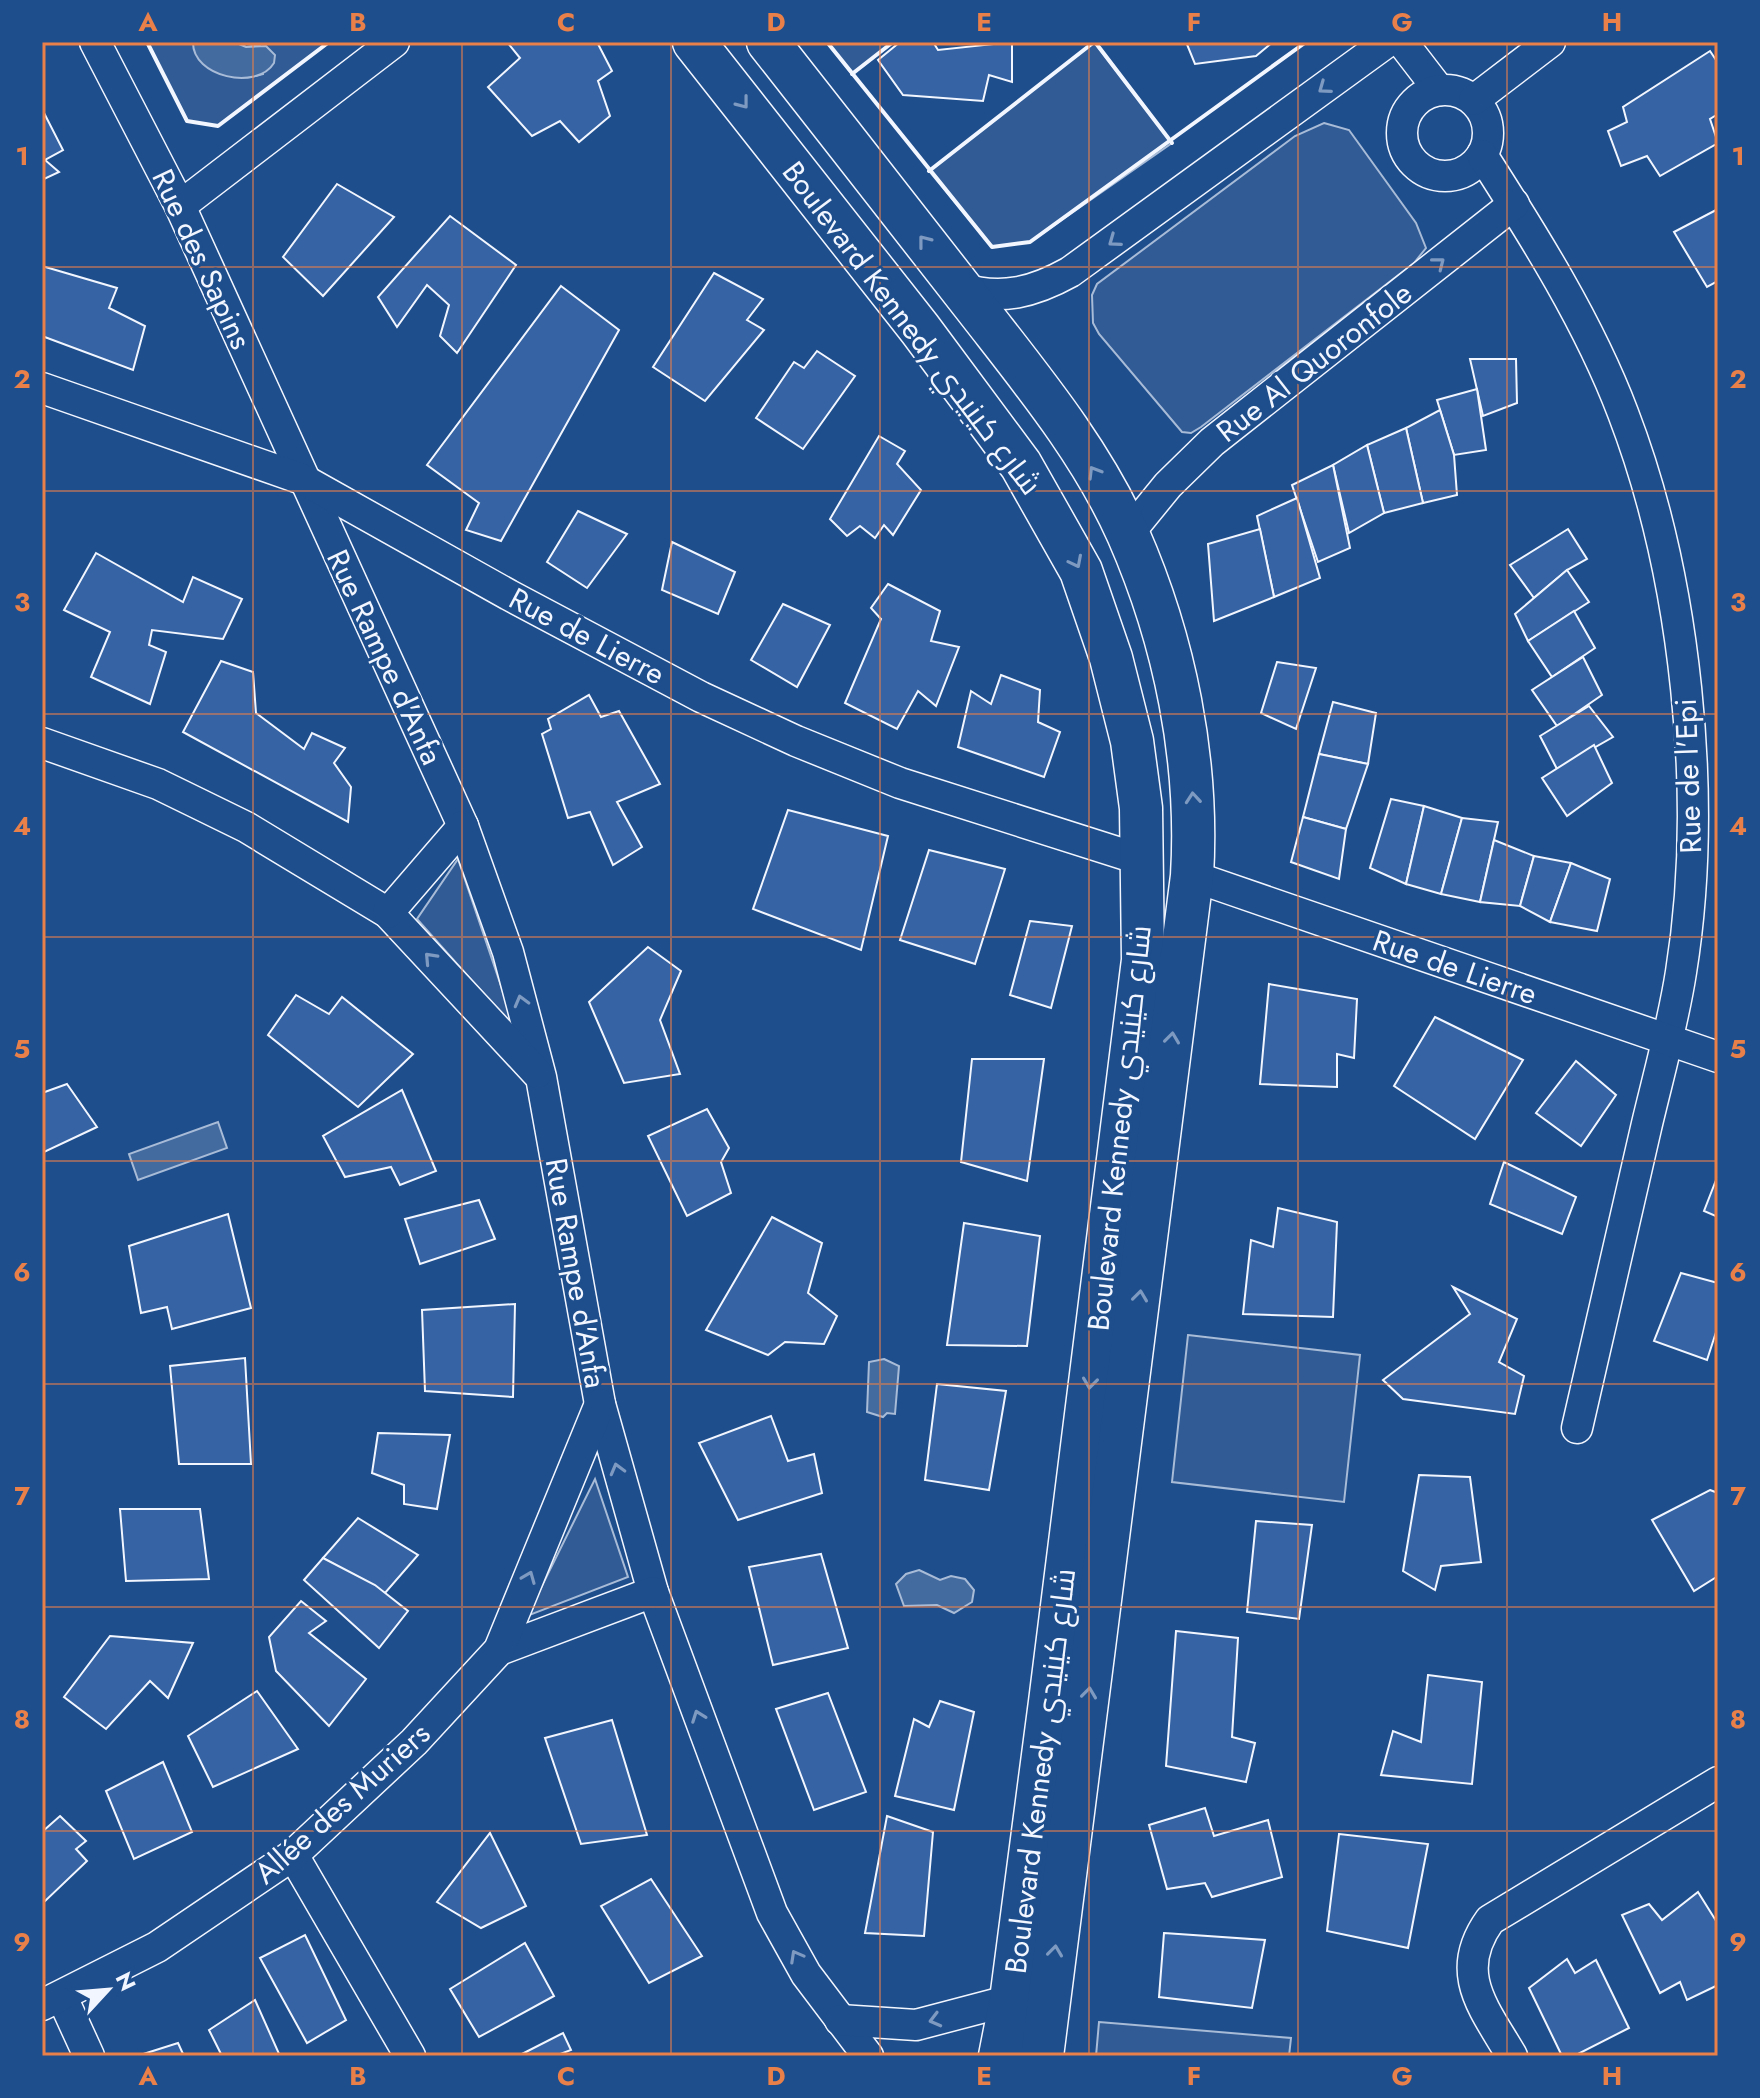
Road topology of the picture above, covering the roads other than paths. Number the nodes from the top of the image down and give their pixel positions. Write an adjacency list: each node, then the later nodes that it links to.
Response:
1 (95, 42): 12 (street, Rue des Sapins)
2 (394, 42): 12 (street)
3 (694, 42): 19 (main road, Boulevard Kennedy شارع كينيدي, one-way to 19)
4 (768, 42): 13 (main road, Boulevard Kennedy شارع كينيدي, one-way to 4)
5 (1387, 42): 13 (street, one-way to 13)
6 (1402, 42): 8 (street)
7 (1550, 42): 9 (street)
8 (1439, 90): 9 (street); 10 (street)
9 (1474, 100): 10 (street)
10 (1482, 155): 11 (street, Rue de l'Epi)
11 (1514, 204): 16 (street, Rue Al Quoronfole, one-way to 11); 22 (street, Rue de l'Epi)
12 (180, 206): 15 (street, Rue des Sapins)
13 (961, 288): 16 (main road, Boulevard Kennedy شارع كينيدي, one-way to 13)
14 (42, 388): 15 (street, Rue de Lierre)
15 (302, 479): 18 (street, Rue Rampe d'Anfa); 19 (street, Rue de Lierre)
16 (1128, 534): 20 (main road, Boulevard Kennedy شارع كينيدي, one-way to 16)
17 (42, 743): 21 (street)
18 (463, 826): 21 (street); 24 (street, Rue Rampe d'Anfa, one-way to 18)
19 (1142, 860): 32 (main road, Boulevard Kennedy شارع كينيدي, one-way to 32)
20 (1192, 876): 22 (street, Rue de Lierre); 32 (main road, Boulevard Kennedy شارع كينيدي, one-way to 20)
21 (388, 913): 24 (street, one-way to 21)
22 (1666, 1040): 23 (street, Rue de Lierre); 26 (street, Rue de l'Epi)
23 (1718, 1057)
24 (541, 1077): 25 (street, Rue Rampe d'Anfa)
25 (600, 1404): 27 (street, Rue Rampe d'Anfa, one-way to 25); 28 (street, Allée des Muriers, one-way to 25)
26 (1577, 1428)
27 (653, 1592): 28 (street, Allée des Muriers); 33 (street, Rue Rampe d'Anfa, one-way to 27)
28 (499, 1650): 30 (street, Allée des Muriers)
29 (1718, 1782): 39 (street)
30 (293, 1855): 31 (street, Allée des Muriers); 35 (street)
31 (52, 2001): 34 (street)
32 (1029, 2007): 33 (street, one-way to 33); 37 (main road, Boulevard Kennedy شارع كينيدي); 38 (main road, Boulevard Kennedy شارع كينيدي)
33 (840, 2020): 36 (street, Rue Rampe d'Anfa)
34 (89, 2056)
35 (410, 2056)
36 (868, 2056)
37 (1000, 2056)
38 (1042, 2056)
39 (1512, 2056)

